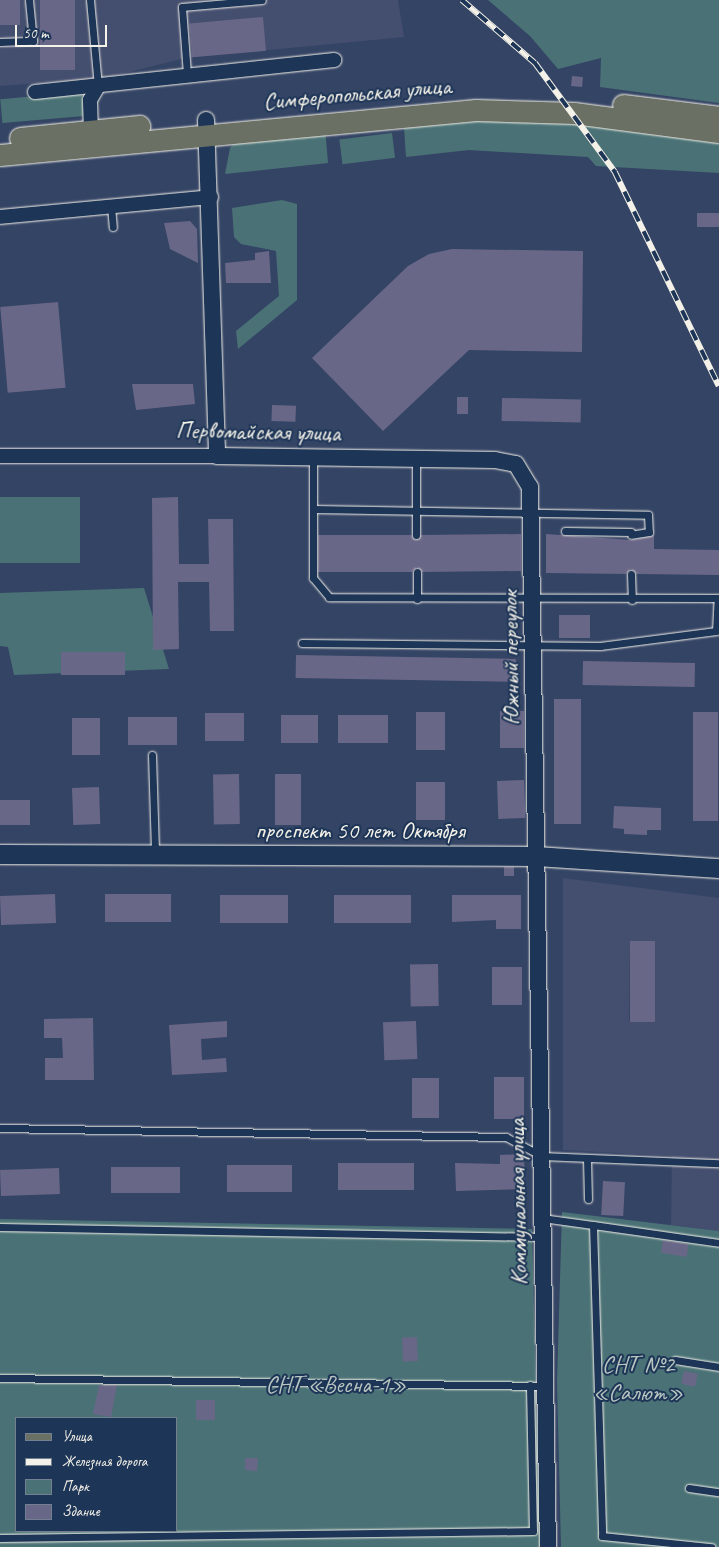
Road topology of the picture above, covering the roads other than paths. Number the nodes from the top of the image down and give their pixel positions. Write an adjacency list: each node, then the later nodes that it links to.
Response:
1 (30, 0): 4 (lane)
2 (90, 0): 7 (lane)
3 (262, 0): 6 (lane)
4 (0, 42)
5 (334, 60): 6 (street)
6 (187, 74): 7 (street)
7 (98, 86): 8 (street); 11 (street)
8 (35, 92)
9 (719, 117): 10 (main road, Симферопольская улица)
10 (207, 127): 11 (main road, Симферопольская улица); 12 (main road, Симферопольская улица); 14 (main road, Симферопольская улица); 15 (street)
11 (91, 131): 13 (main road, Симферопольская улица)
12 (719, 132)
13 (0, 140)
14 (0, 154)
15 (211, 197): 16 (street); 20 (street)
16 (111, 206): 17 (street); 18 (lane)
17 (0, 217)
18 (113, 227)
19 (0, 456): 20 (street, Первомайская улица)
20 (217, 456): 21 (street, Первомайская улица)
21 (313, 456): 22 (street, Первомайская улица); 24 (lane)
22 (416, 458): 23 (street, Первомайская улица); 25 (lane)
23 (516, 464): 26 (street, Южный переулок)
24 (314, 509): 25 (lane); 32 (lane)
25 (415, 512): 26 (lane); 28 (lane)
26 (533, 514): 27 (lane); 31 (street, Южный переулок)
27 (564, 531)
28 (416, 535)
29 (417, 572): 32 (lane)
30 (632, 574): 33 (lane)
31 (534, 597): 32 (lane); 33 (lane); 35 (street, Южный переулок)
32 (417, 599)
33 (632, 600): 35 (lane)
34 (302, 643): 35 (lane)
35 (534, 647): 39 (street, Южный переулок)
36 (152, 755): 38 (lane)
37 (0, 854): 38 (main road, проспект 50 лет Октября)
38 (155, 856): 39 (main road, проспект 50 лет Октября)
39 (536, 856): 40 (main road, проспект 50 лет Октября); 42 (street, Коммунальная улица)
40 (719, 868)
41 (0, 1128): 42 (lane)
42 (541, 1156): 43 (lane); 46 (street, Коммунальная улица)
43 (586, 1159): 44 (lane); 45 (lane)
44 (719, 1163)
45 (588, 1199)
46 (542, 1218): 47 (lane); 49 (street, Коммунальная улица)
47 (593, 1225): 50 (lane); 58 (lane)
48 (0, 1227): 49 (lane)
49 (542, 1237): 54 (street, Коммунальная улица)
50 (719, 1243)
51 (675, 1360): 52 (lane)
52 (719, 1367)
53 (0, 1378): 54 (lane)
54 (537, 1385): 57 (lane); 59 (street, Коммунальная улица)
55 (689, 1488): 56 (lane)
56 (719, 1492)
57 (0, 1538)
58 (674, 1544): 60 (lane)
59 (548, 1547)
60 (711, 1547)

